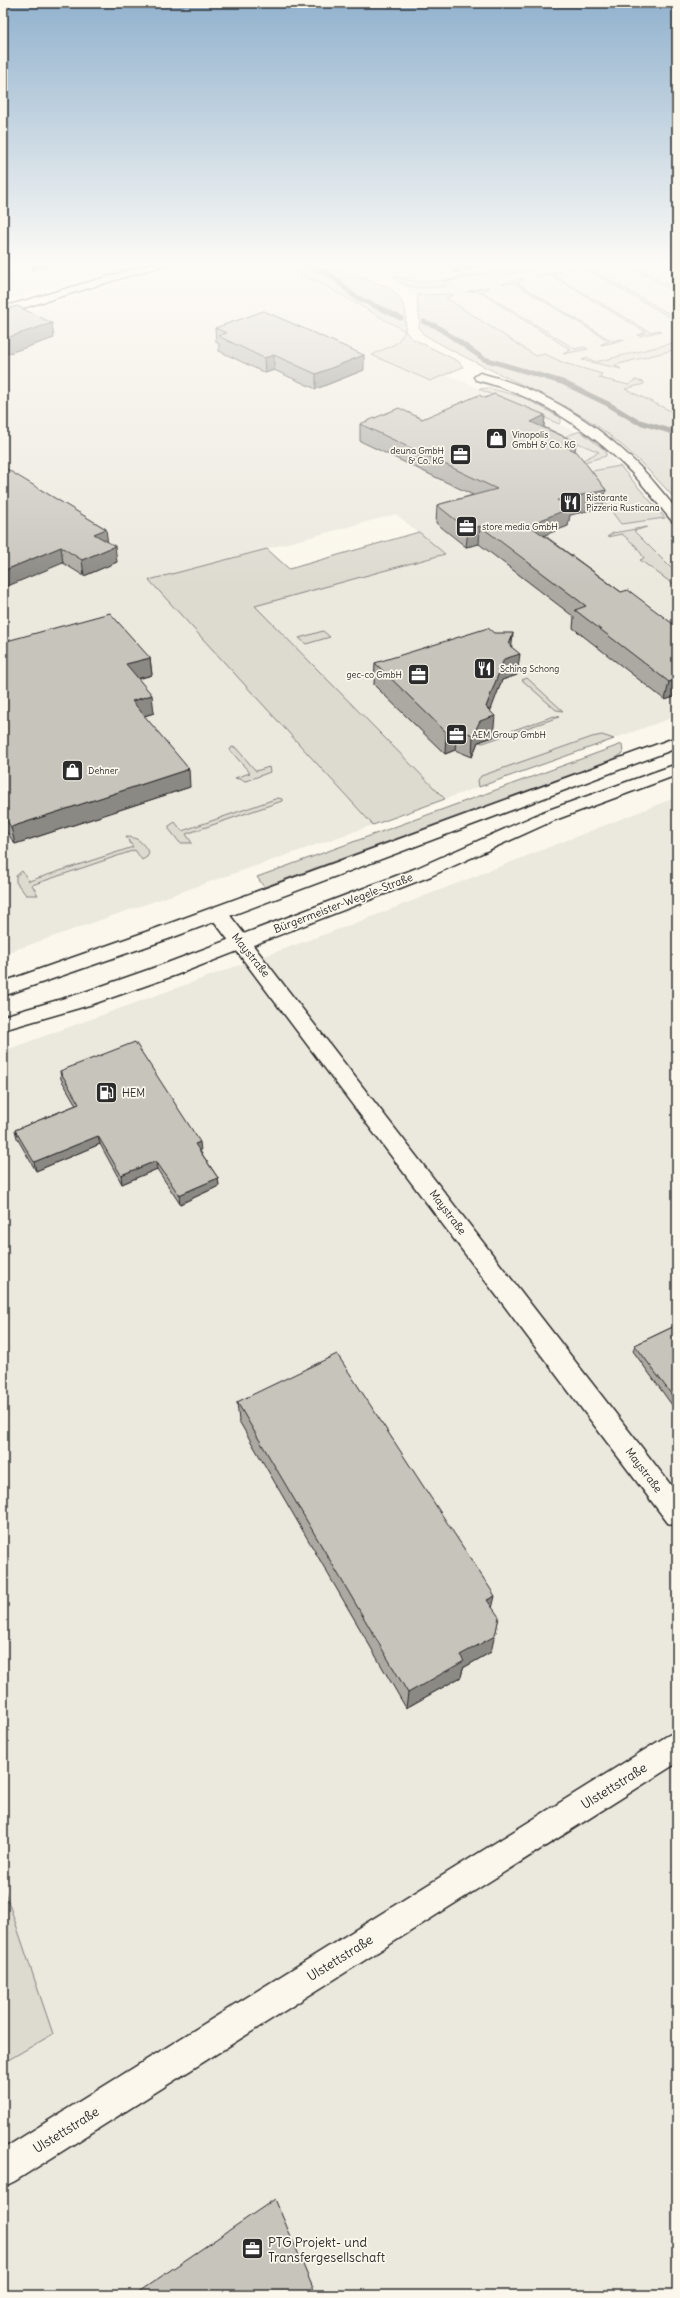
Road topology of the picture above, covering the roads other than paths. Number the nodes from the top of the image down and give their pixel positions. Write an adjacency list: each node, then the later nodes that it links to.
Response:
1 (480, 377): 2 (street)
2 (677, 518)
3 (677, 742): 5 (street)
4 (677, 769): 6 (street, Bürgermeister-Wegele-Straße)
5 (218, 912): 6 (street, Maystraße); 7 (street)
6 (240, 942): 8 (street, Bürgermeister-Wegele-Straße); 9 (street, Maystraße)
7 (3, 989)
8 (3, 1023)
9 (677, 1514)
10 (677, 1746): 11 (street, Ulstettstraße)
11 (3, 2170)

